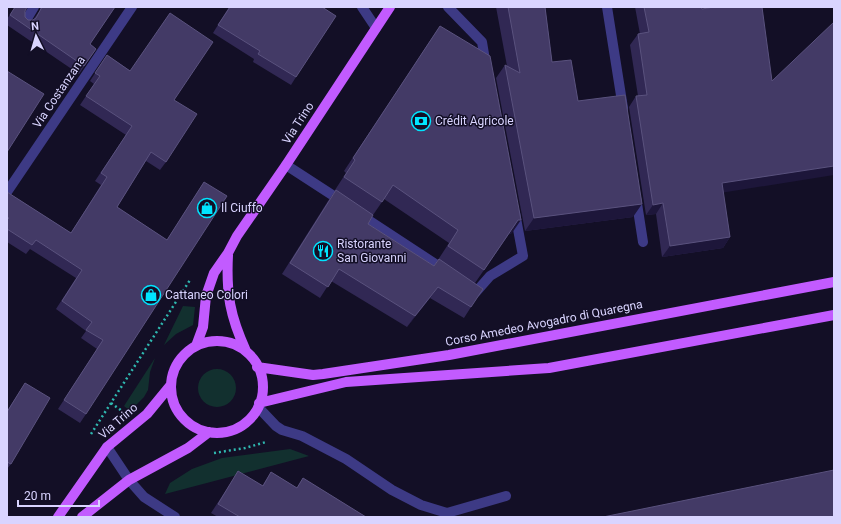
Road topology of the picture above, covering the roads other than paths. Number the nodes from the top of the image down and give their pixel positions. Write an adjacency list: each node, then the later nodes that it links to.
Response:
1 (34, 7): 7 (street)
2 (132, 7): 13 (street, Via Costanzana)
3 (362, 7): 8 (street)
4 (390, 7): 8 (main road, Via Trino)
5 (448, 7): 9 (street)
6 (607, 7): 10 (street)
7 (25, 22)
8 (376, 28): 11 (main road, Via Trino)
9 (488, 73)
10 (624, 117)
11 (286, 165): 14 (street); 16 (main road, Via Trino)
12 (635, 187): 15 (street)
13 (7, 192)
14 (513, 203)
15 (643, 242)
16 (228, 253): 19 (main road, Via Trino); 20 (main road, Via Trino)
17 (834, 282): 21 (main road, Corso Amedeo Avogadro di Quaregna)
18 (834, 315): 23 (main road)
19 (196, 346): 20 (main road); 22 (main road)
20 (246, 352): 21 (main road)
21 (257, 367): 23 (main road)
22 (170, 386): 24 (main road); 25 (main road, Via Trino)
23 (259, 405): 24 (main road); 28 (street)
24 (208, 432): 26 (main road)
25 (107, 447): 26 (street); 29 (main road, Via Trino)
26 (129, 480): 30 (main road); 31 (street)
27 (506, 496): 28 (street)
28 (449, 515)
29 (58, 517)
30 (82, 517)
31 (175, 517)

